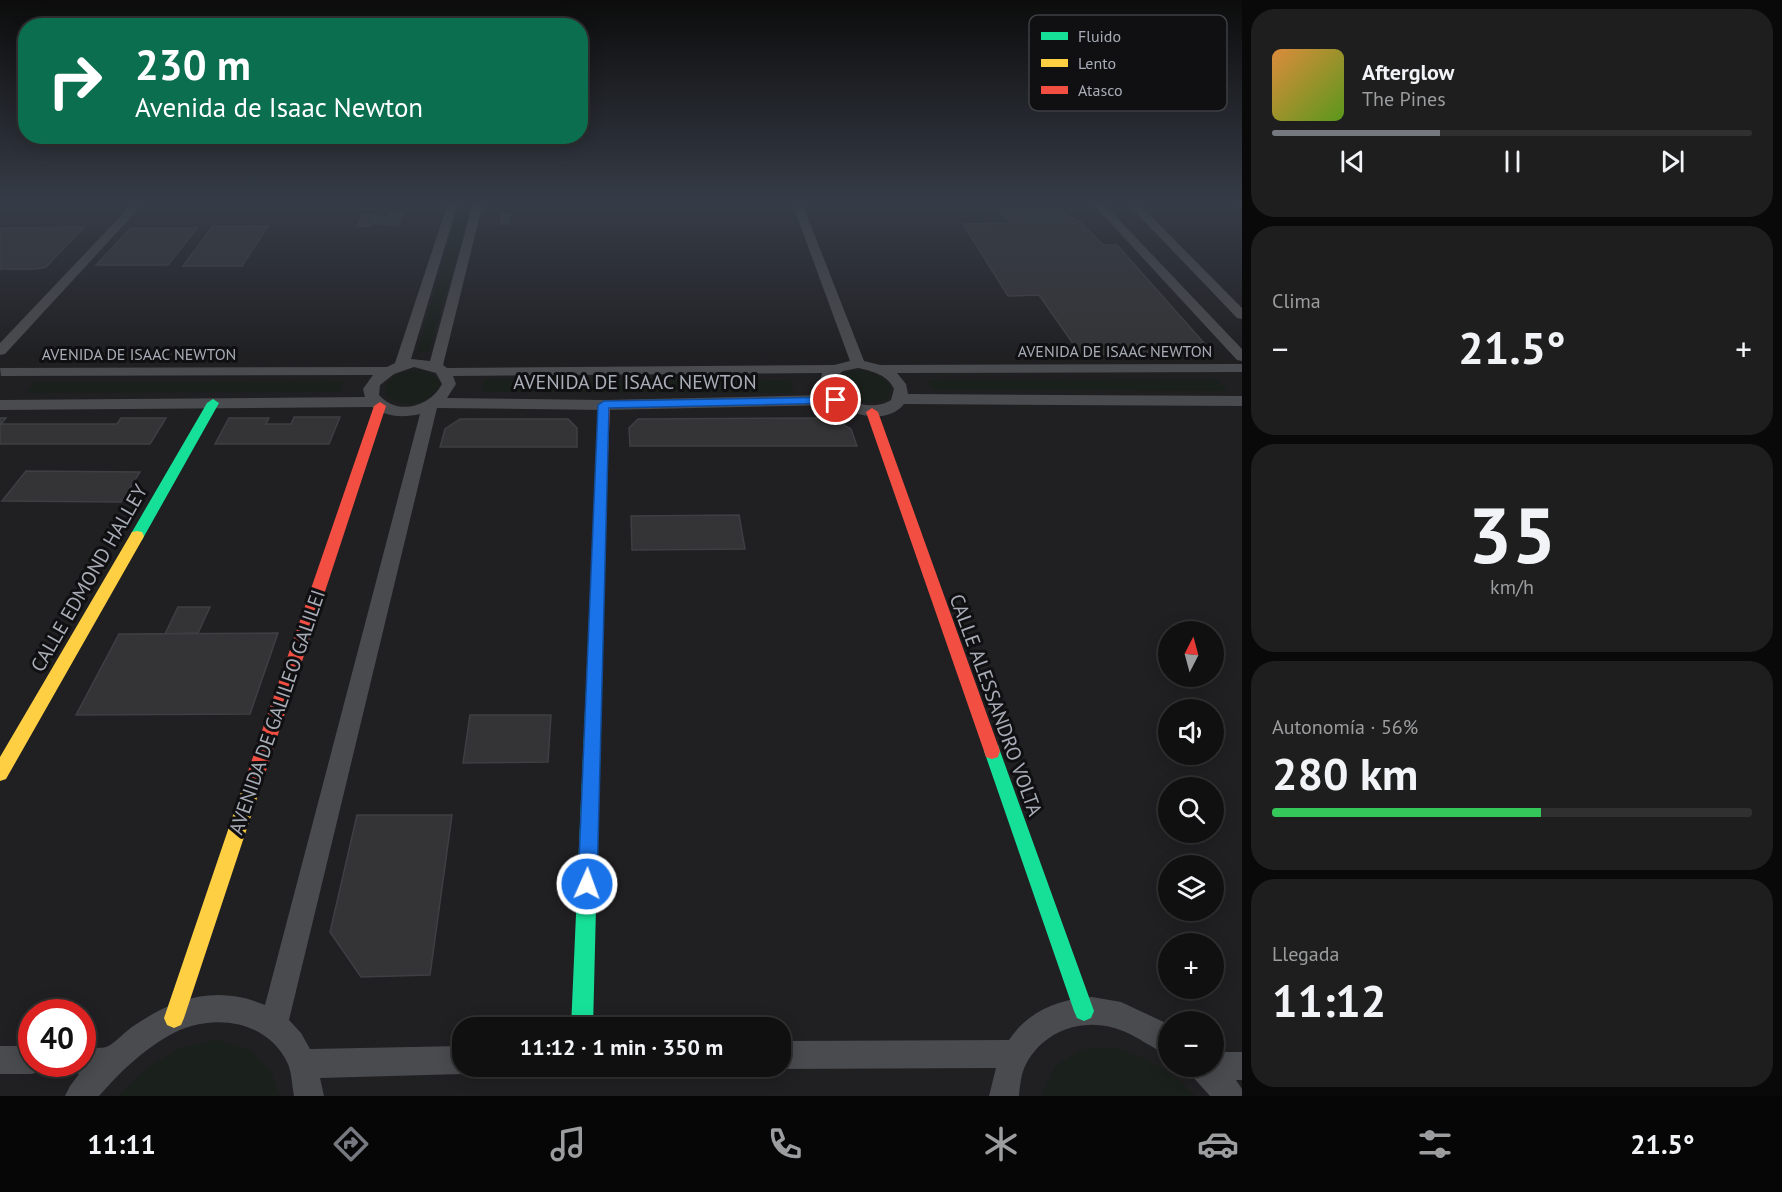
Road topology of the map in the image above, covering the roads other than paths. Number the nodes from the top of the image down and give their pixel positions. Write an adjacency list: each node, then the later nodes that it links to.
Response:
1 (91, 254): 8 (street)
2 (437, 254): 11 (street)
3 (466, 254): 13 (street)
4 (816, 254): 10 (street)
5 (1145, 254): 9 (street)
6 (1182, 254): 7 (street)
7 (1242, 315)
8 (0, 351)
9 (1242, 357)
10 (858, 364): 14 (street); 15 (street)
11 (402, 365): 13 (street); 16 (street)
12 (1242, 368): 15 (street, AVENIDA DE ISAAC NEWTON)
13 (440, 369): 14 (street, AVENIDA DE ISAAC NEWTON); 24 (street)
14 (835, 369): 20 (street)
15 (880, 369): 19 (street)
16 (386, 371): 17 (street, AVENIDA DE ISAAC NEWTON); 23 (street)
17 (1, 372): 18 (street)
18 (0, 388)
19 (902, 399): 21 (street); 27 (street)
20 (836, 400): 26 (street, AVENIDA DE ISAAC NEWTON); 27 (street)
21 (1242, 401)
22 (213, 403): 23 (street); 25 (street); 28 (street, CALLE EDMOND HALLEY)
23 (378, 404): 24 (street); 31 (street, AVENIDA DE GALILEO GALILEI)
24 (432, 404): 26 (street, AVENIDA DE ISAAC NEWTON); 32 (street)
25 (0, 405)
26 (604, 405): 30 (street)
27 (872, 412): 29 (street, CALLE ALESSANDRO VOLTA)
28 (0, 773)
29 (1084, 1011): 33 (street); 34 (street)
30 (582, 1017)
31 (174, 1018): 32 (street); 39 (street)
32 (274, 1024): 40 (street)
33 (1158, 1034)
34 (1015, 1054): 35 (street); 47 (street)
35 (791, 1055)
36 (0, 1060): 37 (street)
37 (18, 1060)
38 (452, 1060): 40 (street)
39 (96, 1061)
40 (302, 1064): 46 (street)
41 (1224, 1066): 42 (street)
42 (1242, 1066)
43 (89, 1077): 45 (street)
44 (1212, 1077): 48 (street)
45 (80, 1096)
46 (309, 1096)
47 (1004, 1096)
48 (1230, 1096)

